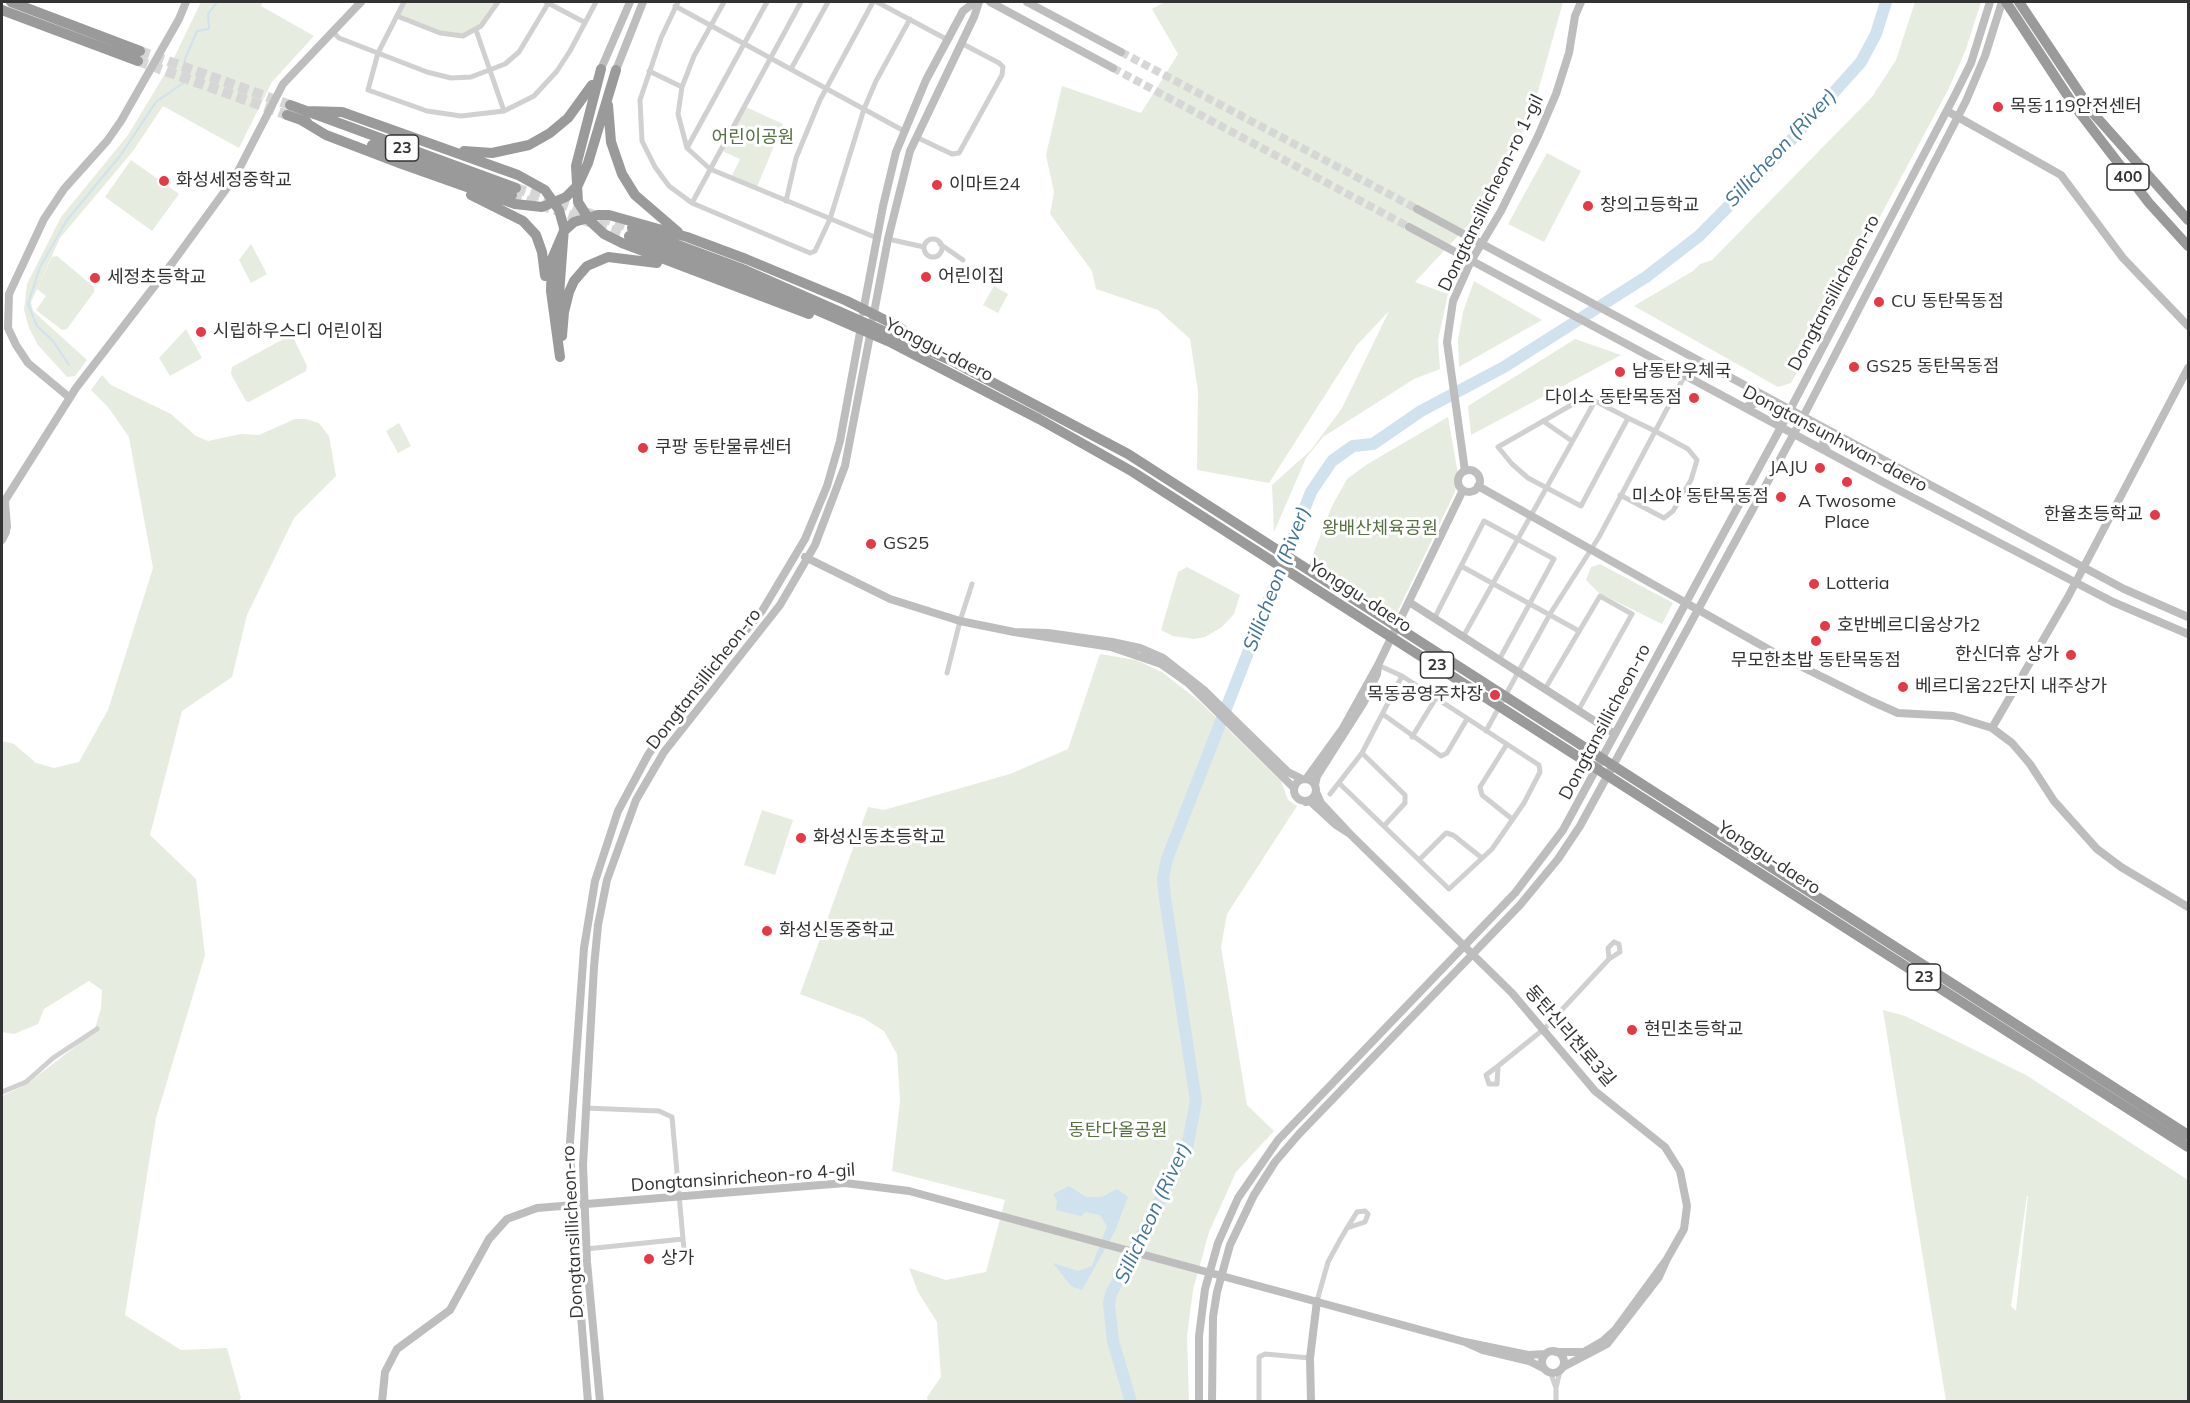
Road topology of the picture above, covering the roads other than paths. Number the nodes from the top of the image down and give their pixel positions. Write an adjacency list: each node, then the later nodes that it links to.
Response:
1 (11, 2): 23 (highway)
2 (186, 2): 88 (main road)
3 (362, 2): 29 (main road)
4 (405, 2): 24 (street)
5 (498, 2): 28 (street)
6 (548, 2): 26 (street); 40 (street)
7 (596, 2): 26 (street)
8 (630, 2): 37 (main road)
9 (643, 2): 39 (main road)
10 (724, 2): 27 (street)
11 (767, 2): 32 (street)
12 (801, 2): 35 (street)
13 (828, 2): 38 (street)
14 (875, 2): 25 (street); 45 (street)
15 (977, 2): 30 (main road, Dongtansillicheon-ro); 31 (main road, Dongtansillicheon-ro)
16 (990, 2): 36 (main road)
17 (1027, 2): 33 (main road)
18 (1581, 2): 102 (main road, Dongtansillicheon-ro 1-gil)
19 (1989, 2): 42 (main road, Dongtansillicheon-ro)
20 (2004, 2): 43 (main road, Dongtansillicheon-ro); 72 (highway, 400)
21 (2019, 2): 65 (highway, 400)
22 (677, 4): 27 (street); 41 (street)
23 (2, 10)
24 (397, 16): 28 (street); 34 (street)
25 (910, 19): 30 (street); 46 (street)
26 (584, 22): 48 (street)
27 (710, 25): 32 (street); 44 (street)
28 (476, 30): 40 (street)
29 (333, 32): 34 (street); 88 (main road)
30 (948, 40): 52 (main road, Dongtansillicheon-ro)
31 (961, 43): 53 (main road, Dongtansillicheon-ro); 53 (street)
32 (744, 44): 35 (street); 56 (street)
33 (1121, 52)
34 (378, 53): 40 (street); 48 (street)
35 (770, 58): 38 (street); 59 (street)
36 (1113, 68)
37 (601, 69): 55 (highway); 77 (highway)
38 (791, 69): 45 (street)
39 (616, 70): 58 (highway); 68 (highway)
40 (490, 71): 48 (street)
41 (649, 71): 44 (street); 62 (street)
42 (1966, 74): 43 (main road); 49 (main road, Dongtansillicheon-ro)
43 (1975, 81): 51 (main road, Dongtansillicheon-ro)
44 (682, 87): 56 (street)
45 (826, 88): 46 (street); 61 (street)
46 (864, 109): 52 (street); 64 (street)
47 (289, 110): 50 (highway, 23)
48 (504, 111)
49 (1947, 111): 51 (main road); 54 (main road, Dongtansillicheon-ro)
50 (304, 116): 55 (highway); 58 (highway); 60 (highway, 23)
51 (1958, 117): 57 (main road, Dongtansillicheon-ro); 79 (main road)
52 (904, 131): 69 (main road, Dongtansillicheon-ro)
53 (915, 137): 70 (main road, Dongtansillicheon-ro)
54 (1929, 144): 57 (main road); 83 (main road, Dongtansillicheon-ro)
55 (438, 146): 82 (highway)
56 (687, 148): 59 (street)
57 (1939, 152): 85 (main road, Dongtansillicheon-ro)
58 (402, 164): 82 (highway)
59 (710, 169): 61 (street); 62 (street)
60 (514, 191)
61 (786, 201): 64 (street)
62 (692, 203): 64 (street)
63 (1417, 209): 87 (main road, Dongtansunhwan-daero)
64 (830, 219): 69 (street)
65 (2188, 220)
66 (1409, 227): 86 (main road, Dongtansunhwan-daero)
67 (631, 232): 78 (highway, Yonggu-daero / 23)
68 (687, 237): 80 (highway); 82 (highway)
69 (877, 238): 70 (main road); 115 (main road, Dongtansillicheon-ro)
70 (888, 239): 73 (street); 116 (main road, Dongtansillicheon-ro)
71 (940, 244): 73 (street); 74 (street); 75 (street)
72 (2188, 246)
73 (924, 247): 74 (street)
74 (939, 254): 75 (street)
75 (952, 254): 76 (street)
76 (963, 260)
77 (691, 270): 78 (highway); 82 (highway)
78 (844, 321): 80 (highway, Yonggu-daero / 23)
79 (2188, 326)
80 (894, 339): 81 (highway, Yonggu-daero / 23); 81 (highway)
81 (927, 355): 156 (highway, Yonggu-daero / 23)
82 (560, 357)
83 (1812, 367): 85 (main road); 91 (main road, Dongtansillicheon-ro)
84 (2188, 368): 118 (main road)
85 (1825, 374): 92 (main road, Dongtansillicheon-ro)
86 (1686, 375): 90 (main road, Dongtansunhwan-daero); 96 (street)
87 (1756, 391): 90 (main road); 91 (main road, Dongtansunhwan-daero)
88 (70, 398): 108 (main road)
89 (1595, 401): 93 (street); 94 (street); 99 (street)
90 (1745, 407): 95 (main road, Dongtansunhwan-daero)
91 (1790, 410): 92 (main road, Dongtansunhwan-daero); 95 (main road, Dongtansillicheon-ro)
92 (1803, 417): 97 (main road, Dongtansillicheon-ro); 98 (main road, Dongtansunhwan-daero)
93 (1628, 418): 96 (street); 105 (street)
94 (1543, 421): 99 (street); 105 (street)
95 (1781, 427): 97 (main road, Dongtansunhwan-daero); 101 (main road, Dongtansillicheon-ro)
96 (1655, 432): 107 (street); 107 (street)
97 (1794, 434): 100 (main road, Dongtansunhwan-daero); 103 (main road, Dongtansillicheon-ro)
98 (1839, 436): 100 (main road); 118 (main road, Dongtansunhwan-daero)
99 (1572, 441): 105 (street)
100 (1827, 452): 119 (main road, Dongtansunhwan-daero)
101 (1761, 465): 103 (main road); 123 (main road, Dongtansillicheon-ro)
102 (1465, 471): 104 (main road); 106 (main road, Dongtansillicheon-ro 1-gil)
103 (1773, 472): 125 (main road, Dongtansillicheon-ro)
104 (1478, 486): 106 (main road); 110 (main road)
105 (1546, 488): 110 (street)
106 (1462, 490): 122 (main road)
107 (1620, 495): 114 (street)
108 (3, 503): 111 (main road)
109 (2, 517): 111 (main road)
110 (1530, 517): 113 (street); 114 (main road)
111 (7, 527): 112 (main road)
112 (2, 540)
113 (1517, 540): 117 (street); 120 (street); 124 (street)
114 (1590, 548): 123 (main road); 126 (street)
115 (797, 553): 116 (main road); 176 (main road, Dongtansillicheon-ro)
116 (808, 559): 129 (main road); 172 (main road, Dongtansillicheon-ro)
117 (1461, 566): 120 (street); 128 (street)
118 (2084, 567): 119 (main road); 127 (main road, Dongtansunhwan-daero)
119 (2076, 582): 131 (main road, Dongtansunhwan-daero); 143 (main road)
120 (1493, 583): 124 (street); 132 (street)
121 (972, 584): 129 (street)
122 (1409, 602): 128 (main road); 134 (main road)
123 (1686, 603): 125 (main road); 145 (main road, Dongtansillicheon-ro)
124 (1530, 604): 126 (street); 133 (street)
125 (1698, 610): 143 (main road); 166 (main road, Dongtansillicheon-ro)
126 (1550, 614): 130 (street); 136 (street)
127 (2188, 617)
128 (1434, 619): 132 (main road)
129 (960, 621): 135 (street); 149 (main road)
130 (1579, 631): 138 (street); 140 (street)
131 (2188, 634)
132 (1463, 637): 133 (main road)
133 (1499, 660): 136 (main road)
134 (1378, 665): 137 (street); 150 (main road); 153 (main road)
135 (947, 673)
136 (1519, 673): 138 (main road); 144 (street)
137 (1402, 676): 139 (street); 141 (street)
138 (1545, 689): 140 (main road)
139 (1436, 698): 142 (street); 146 (street)
140 (1578, 711): 145 (main road)
141 (1384, 715): 146 (street); 148 (street)
142 (1467, 718): 144 (street); 146 (street)
143 (1992, 728): 164 (main road)
144 (1486, 731): 147 (street)
145 (1616, 734): 165 (main road, Dongtansillicheon-ro)
146 (1412, 737)
147 (1508, 744): 157 (street); 157 (street)
148 (1362, 753): 151 (street); 158 (street)
149 (1275, 762): 150 (main road); 152 (main road)
150 (1304, 779): 152 (main road); 153 (main road)
151 (1340, 784): 154 (street); 158 (street)
152 (1294, 788): 155 (main road)
153 (1315, 789): 155 (main road); 159 (main road)
154 (1330, 794)
155 (1306, 802): 159 (main road)
156 (1662, 803): 173 (highway, Yonggu-daero / 23); 174 (highway, Yonggu-daero / 23)
157 (1512, 819): 160 (street)
158 (1384, 826): 161 (street)
159 (1350, 834): 165 (main road, 동탄신리천로3길)
160 (1482, 858): 161 (street); 162 (street)
161 (1419, 860): 162 (street)
162 (1449, 889): 163 (street)
163 (1446, 897)
164 (2188, 907)
165 (1465, 945): 166 (main road, 동탄신리천로3길); 184 (main road, Dongtansillicheon-ro)
166 (1474, 954): 169 (main road, 동탄신리천로3길); 185 (main road, Dongtansillicheon-ro)
167 (1609, 959): 169 (street)
168 (97, 1029): 171 (street)
169 (1544, 1029): 170 (street); 182 (main road, 동탄신리천로3길)
170 (1498, 1066)
171 (2, 1092)
172 (585, 1108): 175 (street); 177 (main road, Dongtansillicheon-ro)
173 (2188, 1135)
174 (2188, 1147)
175 (680, 1197): 177 (main road, Dongtansinricheon-ro 4-gil); 179 (street); 183 (main road, Dongtansinricheon-ro 4-gil)
176 (572, 1205): 177 (main road, Dongtansinricheon-ro 4-gil); 193 (main road, Dongtansinricheon-ro 4-gil); 194 (main road, Dongtansillicheon-ro)
177 (584, 1205): 180 (main road, Dongtansillicheon-ro)
178 (1347, 1228): 186 (street)
179 (683, 1239): 180 (street); 181 (street)
180 (586, 1249): 195 (main road, Dongtansillicheon-ro)
181 (684, 1249)
182 (1667, 1260): 188 (main road, 동탄신리천로3길); 192 (main road, 동탄신리천로3길)
183 (1191, 1266): 184 (main road, 동탄신리천로3길)
184 (1209, 1272): 185 (main road, 동탄신리천로3길); 196 (main road, Dongtansillicheon-ro)
185 (1221, 1275): 186 (main road, 동탄신리천로3길); 197 (main road, Dongtansillicheon-ro)
186 (1317, 1301): 187 (main road, 동탄신리천로3길); 190 (main road)
187 (1465, 1342): 189 (main road, 동탄신리천로3길); 191 (main road, 동탄신리천로3길)
188 (1556, 1352): 189 (main road, 동탄신리천로3길); 192 (main road)
189 (1545, 1354): 191 (main road)
190 (1310, 1358): 198 (street); 199 (main road)
191 (1543, 1368): 192 (main road, 동탄신리천로3길)
192 (1558, 1370): 200 (street)
193 (382, 1401)
194 (588, 1401)
195 (600, 1401)
196 (1199, 1401)
197 (1212, 1401)
198 (1259, 1401)
199 (1311, 1401)
200 (1556, 1401)

